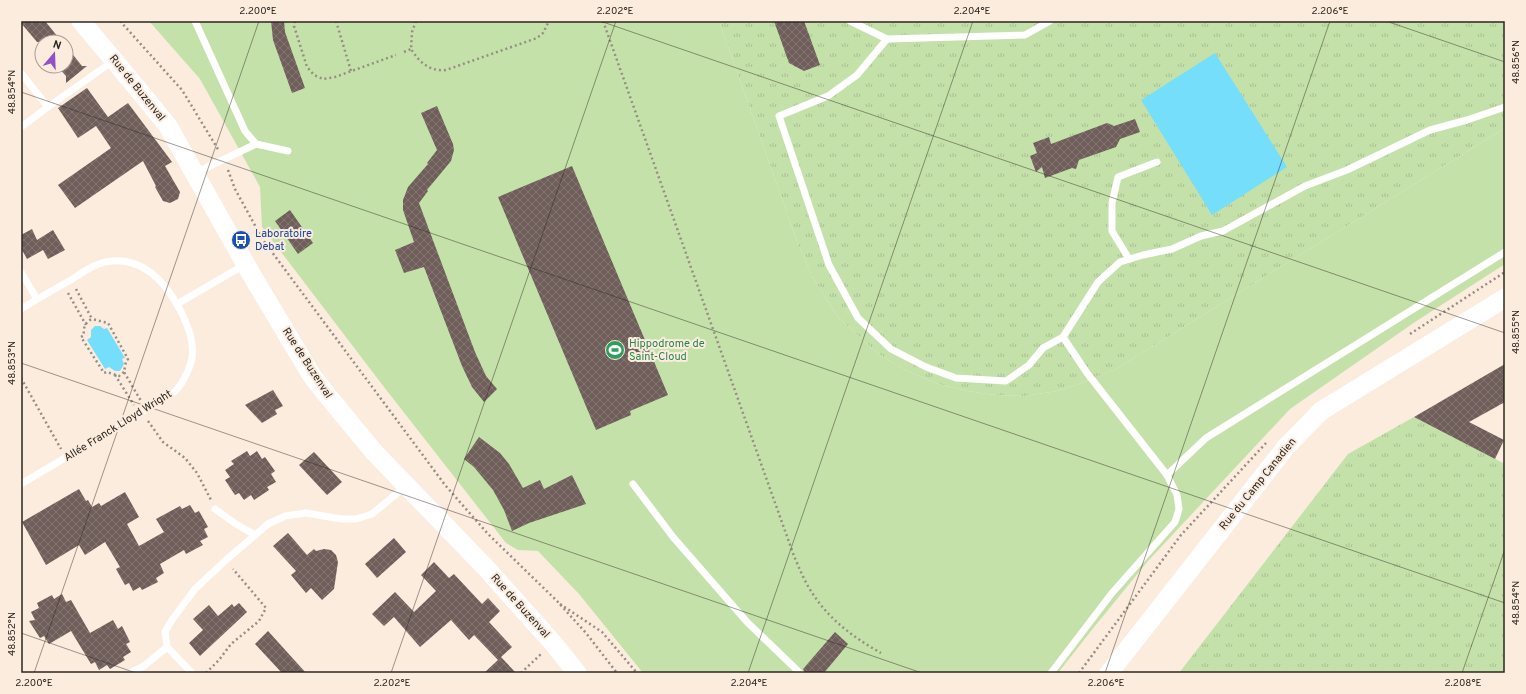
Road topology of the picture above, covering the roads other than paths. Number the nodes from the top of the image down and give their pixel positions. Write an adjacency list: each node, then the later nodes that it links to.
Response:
1 (80, 21): 6 (main road, Rue de Buzenval)
2 (195, 21): 11 (lane)
3 (850, 21): 5 (lane)
4 (1050, 21): 5 (lane)
5 (887, 39): 23 (lane)
6 (114, 60): 8 (lane); 14 (main road, Rue de Buzenval)
7 (21, 73): 8 (lane)
8 (48, 107): 10 (lane)
9 (1505, 107): 16 (lane)
10 (21, 127)
11 (256, 144): 12 (lane); 14 (lane)
12 (288, 151)
13 (1156, 162): 16 (lane)
14 (194, 173): 17 (main road, Rue de Buzenval)
15 (1505, 252): 24 (lane)
16 (1129, 259): 23 (lane)
17 (246, 264): 21 (lane); 27 (main road, Rue de Buzenval)
18 (21, 272): 20 (lane)
19 (1505, 298): 36 (main road, Rue du Camp Canadien)
20 (37, 299): 21 (lane, Allée Franck Lloyd Wright); 22 (lane, Allée Franck Lloyd Wright)
21 (177, 304): 25 (lane, Allée Franck Lloyd Wright)
22 (21, 309)
23 (1063, 337): 24 (lane)
24 (1167, 475): 35 (lane)
25 (21, 484)
26 (633, 484): 34 (lane)
27 (406, 486): 29 (lane); 33 (main road, Rue de Buzenval)
28 (215, 509): 29 (lane)
29 (255, 535): 30 (lane)
30 (167, 646): 31 (lane); 32 (lane)
31 (130, 673)
32 (192, 673)
33 (577, 673)
34 (800, 673)
35 (1051, 673)
36 (1109, 673)

